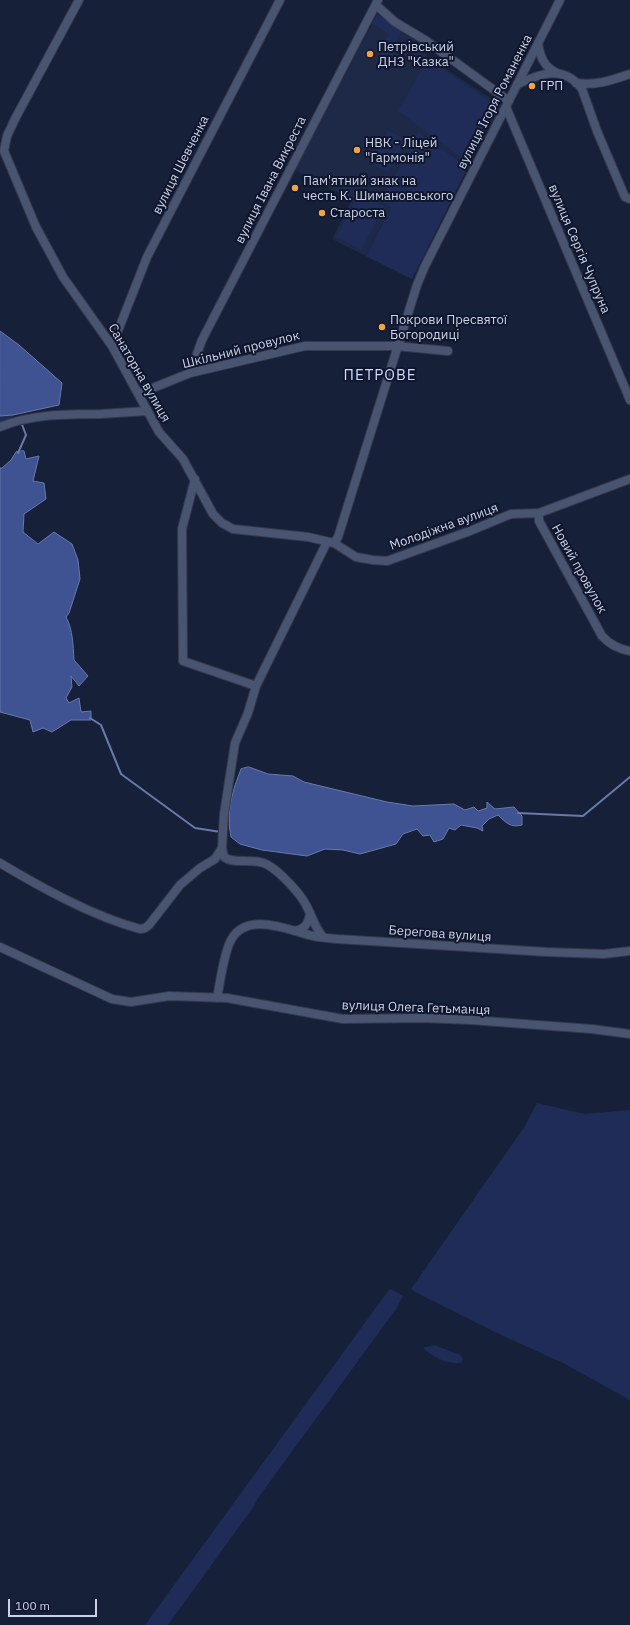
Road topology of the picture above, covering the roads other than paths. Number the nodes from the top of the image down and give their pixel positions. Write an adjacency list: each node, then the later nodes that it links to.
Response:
1 (79, 0): 12 (street, Санаторна вулиця)
2 (280, 0): 12 (street, вулиця Шевченка)
3 (560, 0): 5 (street, вулиця Ігоря Романенка)
4 (377, 2): 10 (street); 15 (street, вулиця Івана Викреста)
5 (538, 43): 6 (street); 9 (street, вулиця Ігоря Романенка)
6 (558, 74): 8 (street); 9 (street)
7 (630, 74): 8 (street)
8 (576, 83): 11 (street)
9 (518, 84): 10 (street, вулиця Ігоря Романенка)
10 (508, 104): 13 (street, вулиця Ігоря Романенка); 17 (street, вулиця Сергія Чупруна)
11 (628, 198)
12 (112, 346): 16 (street, Санаторна вулиця)
13 (396, 346): 14 (street, Шкільний провулок); 15 (street, Шкільний провулок); 23 (street, вулиця Ігоря Романенка)
14 (448, 351)
15 (190, 374): 16 (street, Шкільний провулок)
16 (138, 394): 18 (street, Санаторна вулиця)
17 (630, 400)
18 (147, 410): 19 (street); 21 (street, Санаторна вулиця)
19 (0, 427)
20 (630, 479): 22 (street, Молодіжна вулиця)
21 (195, 480): 23 (street, Молодіжна вулиця); 25 (street)
22 (539, 513): 23 (street, Молодіжна вулиця); 24 (street, Новий провулок)
23 (330, 542): 25 (street, вулиця Ігоря Романенка)
24 (630, 651)
25 (256, 686): 26 (street, вулиця Ігоря Романенка)
26 (222, 848): 27 (street); 28 (street)
27 (0, 863)
28 (310, 912): 29 (street); 30 (street)
29 (294, 931): 30 (street, Берегова вулиця); 33 (street, Берегова вулиця)
30 (323, 938): 32 (street, Берегова вулиця)
31 (0, 947): 33 (street, вулиця Олега Гетьманця)
32 (630, 951)
33 (217, 998): 34 (street, вулиця Олега Гетьманця)
34 (630, 1034)

